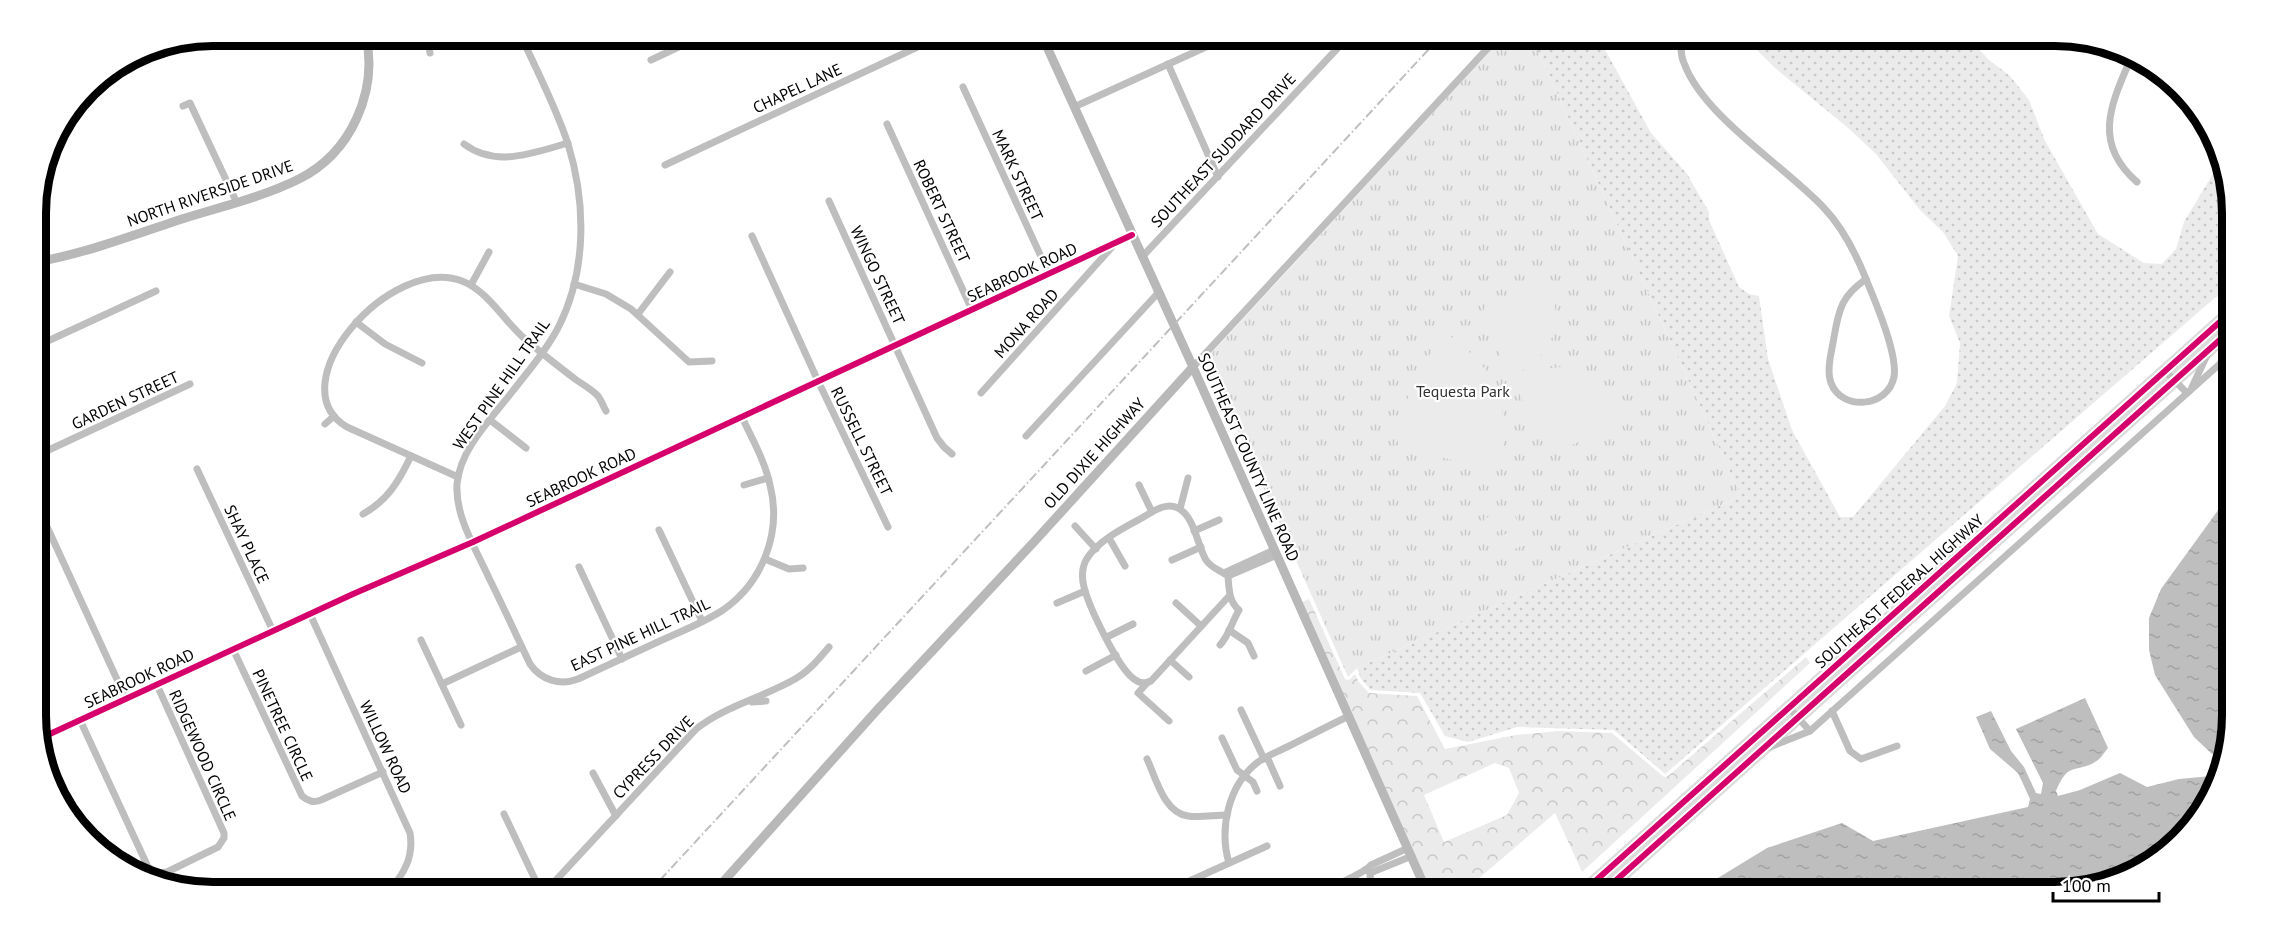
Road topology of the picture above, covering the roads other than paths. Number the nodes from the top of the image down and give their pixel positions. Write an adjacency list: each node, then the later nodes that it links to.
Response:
1 (1207, 46): 13 (street)
2 (1339, 46): 22 (street, SOUTHEAST SUDDARD DRIVE)
3 (1489, 46): 51 (street, OLD DIXIE HIGHWAY)
4 (1681, 46): 34 (street)
5 (367, 47): 24 (street, NORTH RIVERSIDE DRIVE)
6 (429, 47): 11 (street)
7 (526, 47): 19 (street, WEST PINE HILL TRAIL)
8 (679, 47): 12 (street)
9 (918, 47): 21 (street, CHAPEL LANE)
10 (1047, 47): 17 (street, SOUTHEAST COUNTY LINE ROAD)
11 (430, 53)
12 (651, 60)
13 (1168, 64): 17 (street); 22 (street)
14 (2129, 64): 23 (street)
15 (963, 87): 33 (street, MARK STREET)
16 (183, 106): 24 (street)
17 (1074, 107): 27 (street, SOUTHEAST COUNTY LINE ROAD)
18 (887, 124): 39 (street, ROBERT STREET)
19 (568, 143): 20 (street); 35 (street, WEST PINE HILL TRAIL)
20 (464, 144)
21 (665, 165)
22 (1218, 177): 30 (street, SOUTHEAST SUDDARD DRIVE)
23 (2137, 182)
24 (236, 201): 31 (street, NORTH RIVERSIDE DRIVE)
25 (829, 201): 45 (street, WINGO STREET)
26 (752, 236): 53 (street, RUSSELL STREET)
27 (1132, 236): 28 (street, SEABROOK ROAD); 30 (street, SOUTHEAST COUNTY LINE ROAD)
28 (1116, 243): 33 (street, SEABROOK ROAD); 57 (street, MONA ROAD)
29 (489, 252): 36 (street)
30 (1142, 256): 38 (street, SOUTHEAST COUNTY LINE ROAD)
31 (47, 260)
32 (670, 272): 40 (street)
33 (1049, 274): 39 (street, SEABROOK ROAD)
34 (1866, 279): 34 (street)
35 (574, 284): 40 (street); 47 (street, WEST PINE HILL TRAIL)
36 (471, 285): 42 (street); 47 (street)
37 (156, 291): 44 (street)
38 (1158, 292): 51 (street, SOUTHEAST COUNTY LINE ROAD); 63 (street)
39 (972, 310): 45 (street, SEABROOK ROAD)
40 (638, 314): 48 (street)
41 (2222, 320): 52 (main road, SOUTHEAST FEDERAL HIGHWAY)
42 (356, 322): 50 (street); 59 (street)
43 (2222, 338): 46 (main road, SOUTHEAST FEDERAL HIGHWAY)
44 (47, 342)
45 (895, 346): 53 (street, SEABROOK ROAD); 66 (street, WINGO STREET)
46 (2210, 348): 54 (main road, SOUTHEAST FEDERAL HIGHWAY); 56 (street)
47 (542, 353): 58 (street); 61 (street, WEST PINE HILL TRAIL)
48 (712, 361)
49 (2222, 362): 56 (street)
50 (422, 363)
51 (1193, 367): 87 (street, SOUTHEAST COUNTY LINE ROAD); 162 (street, OLD DIXIE HIGHWAY)
52 (2165, 371): 54 (street); 122 (main road, SOUTHEAST FEDERAL HIGHWAY)
53 (818, 381): 60 (street, SEABROOK ROAD); 79 (street, RUSSELL STREET)
54 (2174, 381): 56 (street); 126 (main road, SOUTHEAST FEDERAL HIGHWAY)
55 (190, 384): 65 (street, GARDEN STREET)
56 (2189, 391): 124 (street)
57 (981, 393)
58 (606, 411)
59 (334, 416): 62 (street); 67 (street)
60 (742, 417): 70 (street, EAST PINE HILL TRAIL); 84 (street, SEABROOK ROAD)
61 (490, 420): 64 (street); 69 (street, WEST PINE HILL TRAIL)
62 (325, 424)
63 (1026, 436)
64 (526, 448)
65 (47, 451)
66 (952, 454)
67 (411, 456): 69 (street); 76 (street)
68 (197, 469): 103 (street, SHAY PLACE)
69 (458, 477): 84 (street, WEST PINE HILL TRAIL)
70 (768, 477): 73 (street); 88 (street, EAST PINE HILL TRAIL)
71 (1188, 478): 74 (street)
72 (1139, 485): 75 (street)
73 (744, 486)
74 (1180, 509): 75 (street); 82 (street)
75 (1152, 512): 83 (street)
76 (363, 514)
77 (1219, 520): 82 (street)
78 (46, 525): 119 (street)
79 (888, 526)
80 (1076, 526): 86 (street)
81 (659, 530): 99 (street)
82 (1194, 531): 85 (street)
83 (1109, 538): 86 (street); 90 (street)
84 (473, 542): 98 (street, SEABROOK ROAD); 107 (street, EAST PINE HILL TRAIL)
85 (1201, 547): 89 (street); 93 (street)
86 (1096, 549): 94 (street)
87 (1275, 553): 93 (street); 125 (street, SOUTHEAST COUNTY LINE ROAD)
88 (765, 558): 92 (street); 99 (street, EAST PINE HILL TRAIL)
89 (1172, 560)
90 (1125, 566)
91 (579, 567): 112 (street)
92 (803, 568)
93 (1226, 575): 95 (street)
94 (1085, 591): 96 (street); 104 (street)
95 (1230, 595): 101 (street); 102 (street)
96 (1057, 603)
97 (1176, 603): 101 (street)
98 (310, 614): 103 (street, SEABROOK ROAD); 137 (street, WILLOW ROAD)
99 (702, 621): 112 (street, EAST PINE HILL TRAIL)
100 (1134, 624): 104 (street)
101 (1201, 626): 113 (street)
102 (1229, 630): 106 (street); 111 (street)
103 (273, 631): 109 (street, SEABROOK ROAD)
104 (1107, 637): 110 (street)
105 (421, 639): 117 (street)
106 (1220, 645)
107 (522, 647): 112 (street, EAST PINE HILL TRAIL); 117 (street)
108 (829, 647): 121 (street, CYPRESS DRIVE)
109 (233, 649): 118 (street, SEABROOK ROAD); 137 (street, PINETREE CIRCLE)
110 (1116, 655): 114 (street); 116 (street)
111 (1254, 656)
112 (622, 658)
113 (1170, 660): 115 (street); 116 (street)
114 (1086, 671)
115 (1190, 677)
116 (1147, 683): 128 (street)
117 (442, 684): 129 (street)
118 (157, 685): 119 (street, SEABROOK ROAD); 152 (street, RIDGEWOOD CIRCLE)
119 (126, 699): 127 (street, SEABROOK ROAD)
120 (766, 701): 121 (street)
121 (741, 705): 144 (street, CYPRESS DRIVE)
122 (1789, 708): 126 (street); 153 (main road, SOUTHEAST FEDERAL HIGHWAY)
123 (1241, 710): 135 (street)
124 (1832, 711): 130 (street); 133 (street)
125 (1349, 716): 135 (street); 146 (street, SOUTHEAST COUNTY LINE ROAD)
126 (1798, 718): 130 (street); 134 (main road, SOUTHEAST FEDERAL HIGHWAY)
127 (80, 720): 131 (street, SEABROOK ROAD); 150 (street, RIDGEWOOD CIRCLE)
128 (1169, 721)
129 (461, 725)
130 (1810, 731): 134 (street)
131 (48, 735)
132 (1222, 738): 139 (street)
133 (1897, 746)
134 (1762, 750): 158 (main road, SOUTHEAST FEDERAL HIGHWAY)
135 (1265, 758): 139 (street); 140 (street)
136 (1147, 759): 143 (street)
137 (383, 772): 159 (street, WILLOW ROAD)
138 (593, 773): 144 (street)
139 (1244, 777): 141 (street); 143 (street)
140 (1280, 786)
141 (1257, 791)
142 (504, 814): 160 (street)
143 (1227, 815): 148 (street)
144 (616, 816): 161 (street, CYPRESS DRIVE)
145 (1267, 846): 148 (street)
146 (1410, 852): 147 (street); 149 (street); 157 (street, SOUTHEAST COUNTY LINE ROAD)
147 (1381, 860): 149 (street); 151 (street)
148 (1229, 863): 154 (street)
149 (1385, 868): 151 (street)
150 (151, 869)
151 (1368, 872): 155 (street); 156 (street)
152 (159, 873)
153 (1597, 880)
154 (1188, 881)
155 (1347, 881)
156 (1369, 881)
157 (1422, 881)
158 (1615, 881)
159 (396, 882)
160 (535, 882)
161 (555, 882)
162 (723, 882)

